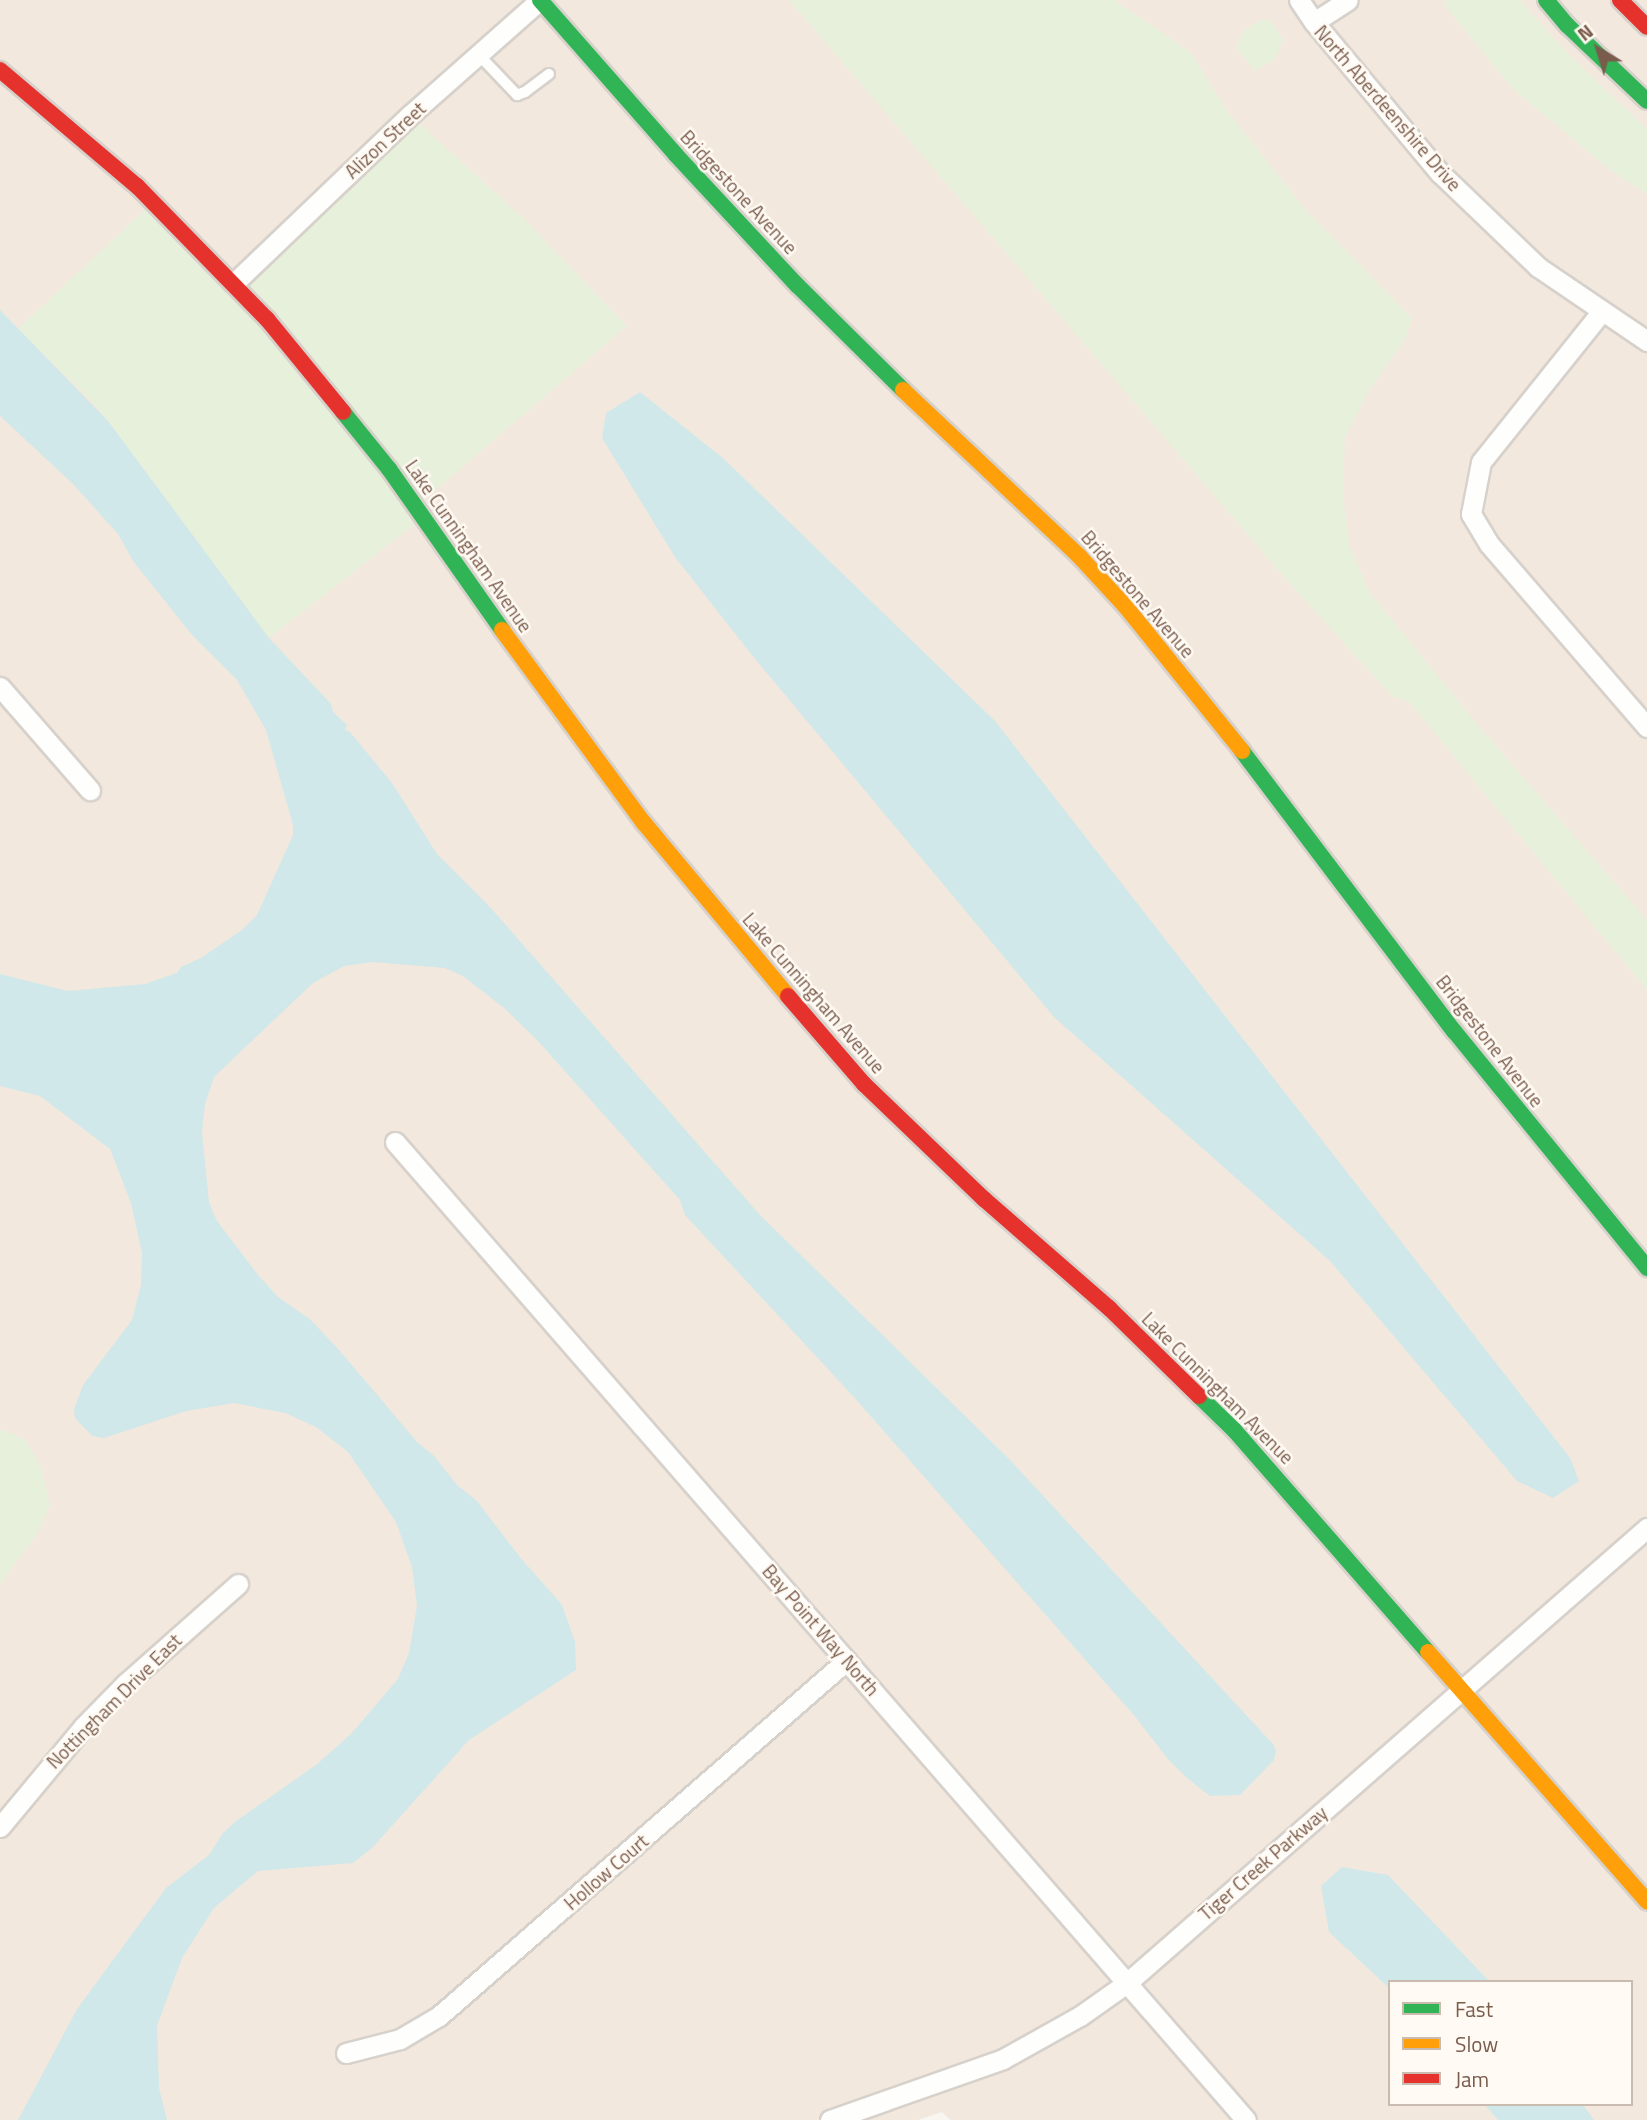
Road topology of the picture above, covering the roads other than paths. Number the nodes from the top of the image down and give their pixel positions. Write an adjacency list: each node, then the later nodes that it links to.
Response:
1 (540, 0): 8 (street, Alizon Street); 19 (street, Bridgestone Avenue)
2 (1299, 0): 6 (street, North Aberdeenshire Drive)
3 (1348, 0): 6 (street)
4 (1546, 0): 11 (street)
5 (1620, 0): 7 (street)
6 (1314, 22): 13 (street, North Aberdeenshire Drive)
7 (1647, 27)
8 (478, 54): 10 (lane); 12 (street, Alizon Street)
9 (0, 71): 12 (street, Lake Cunningham Avenue)
10 (548, 74)
11 (1647, 102)
12 (234, 284): 23 (street, Lake Cunningham Avenue)
13 (1602, 311): 14 (street, North Aberdeenshire Drive); 16 (street)
14 (1647, 341)
15 (0, 687): 17 (street)
16 (1647, 727)
17 (90, 790)
18 (395, 1142): 22 (street, Bay Point Way North)
19 (1647, 1268)
20 (1647, 1528): 23 (street, Tiger Creek Parkway)
21 (238, 1584): 24 (street, Nottingham Drive East)
22 (847, 1660): 26 (street, Bay Point Way North); 27 (street, Hollow Court)
23 (1462, 1690): 25 (street, Lake Cunningham Avenue); 26 (street, Tiger Creek Parkway)
24 (0, 1827)
25 (1647, 1901)
26 (1128, 1982): 28 (street, Tiger Creek Parkway); 29 (street, Bay Point Way North)
27 (346, 2053)
28 (830, 2120)
29 (1246, 2120)

